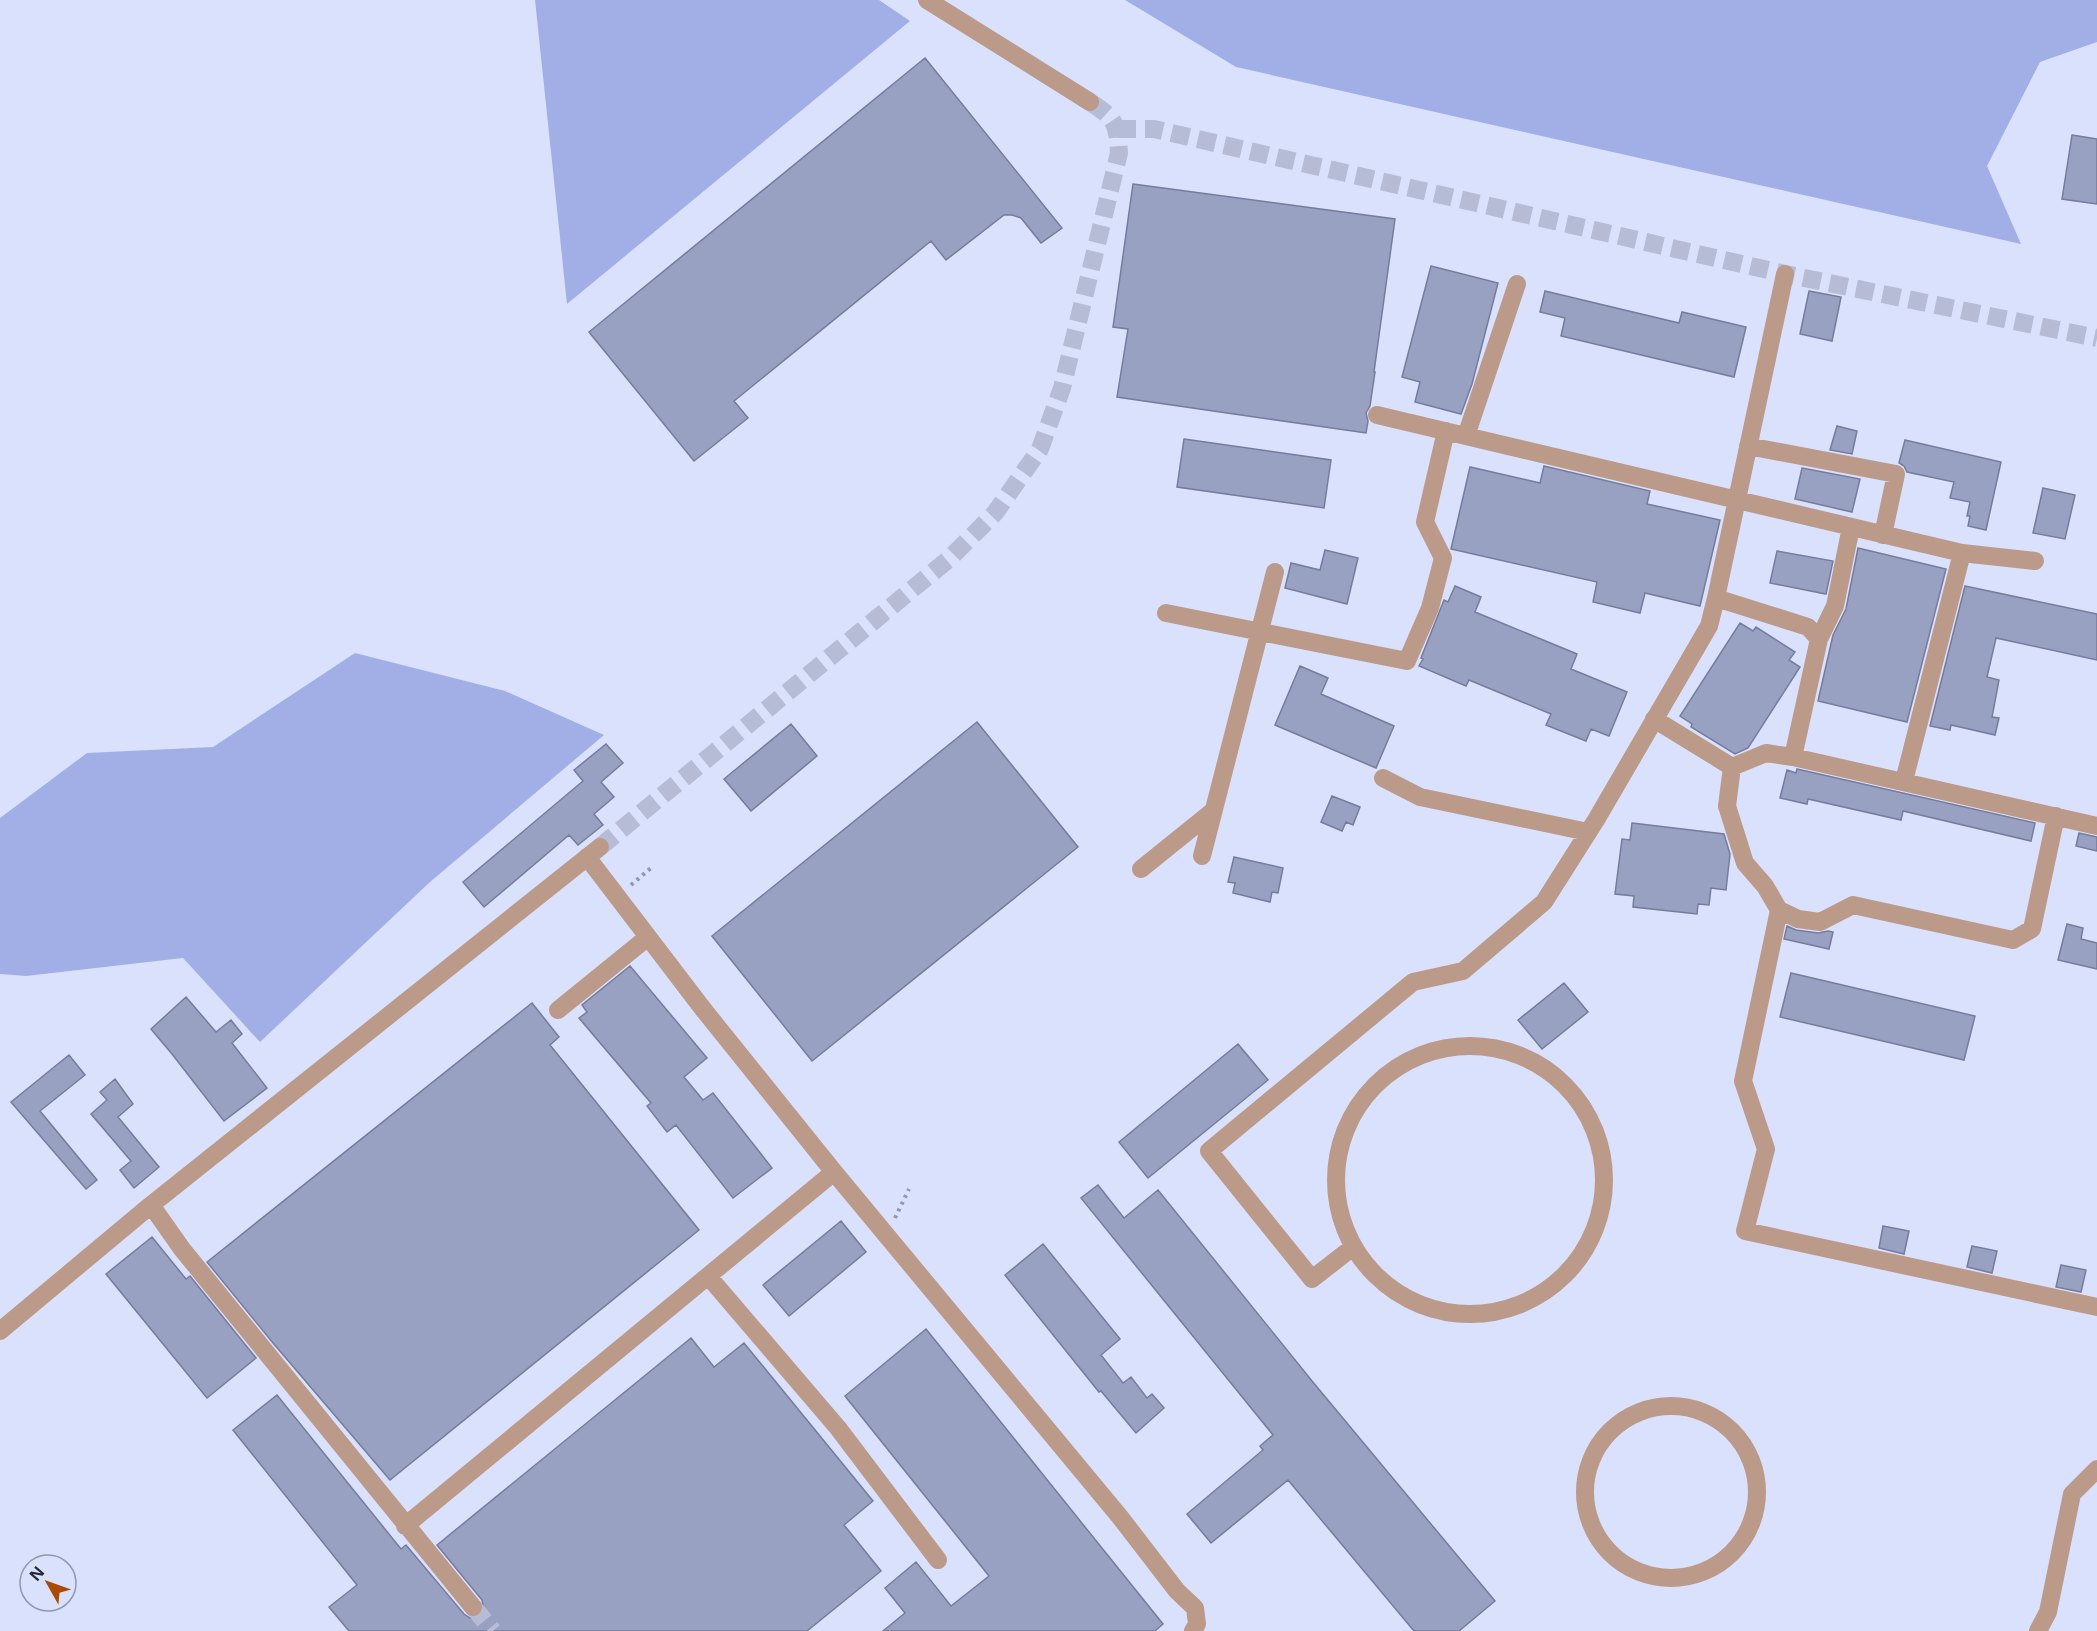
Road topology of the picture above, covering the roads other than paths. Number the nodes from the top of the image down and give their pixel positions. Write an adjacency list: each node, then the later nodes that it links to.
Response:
1 (927, 0): 2 (street)
2 (1090, 102)
3 (1785, 274): 8 (street)
4 (1517, 285): 7 (street)
5 (1377, 415): 6 (street)
6 (1446, 431): 7 (street); 17 (street)
7 (1466, 436): 9 (street)
8 (1748, 446): 9 (street); 11 (street)
9 (1736, 500): 10 (street); 15 (street)
10 (1851, 527): 11 (street); 18 (street)
11 (1883, 535): 12 (street)
12 (1962, 554): 13 (street); 23 (street)
13 (2035, 561)
14 (1275, 572): 17 (street)
15 (1716, 598): 18 (street); 19 (street)
16 (1166, 613): 17 (street)
17 (1260, 632): 24 (street)
18 (1819, 639): 20 (street)
19 (1654, 719): 21 (street); 27 (street)
20 (1793, 757): 21 (street); 23 (street)
21 (1732, 767): 30 (street)
22 (1383, 778): 27 (street)
23 (1904, 781): 25 (street)
24 (1213, 811): 28 (street); 29 (street)
25 (2056, 816): 26 (street); 30 (street)
26 (2097, 826)
27 (1588, 832): 35 (street)
28 (1202, 856)
29 (1141, 869)
30 (1779, 910): 37 (street)
31 (648, 937): 32 (street); 33 (street); 34 (street)
32 (558, 1010)
33 (834, 1172): 36 (street); 44 (street)
34 (151, 1205): 38 (street); 40 (street)
35 (1353, 1247): 35 (street)
36 (708, 1276): 40 (street); 42 (street)
37 (2097, 1307)
38 (0, 1330)
39 (2097, 1468): 45 (street)
40 (405, 1526): 43 (street)
41 (1724, 1559): 41 (street)
42 (938, 1560)
43 (473, 1607)
44 (1193, 1631)
45 (2038, 1631)

